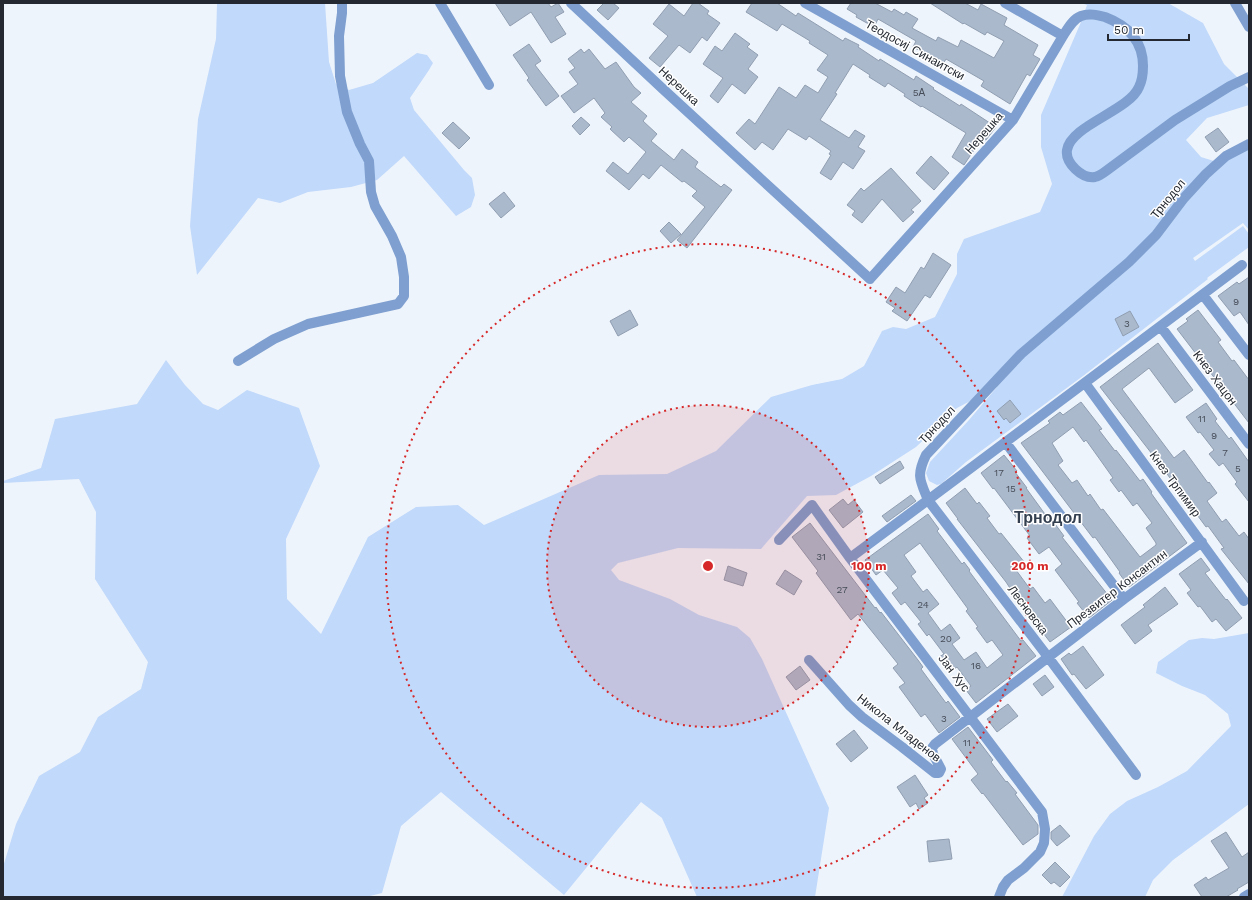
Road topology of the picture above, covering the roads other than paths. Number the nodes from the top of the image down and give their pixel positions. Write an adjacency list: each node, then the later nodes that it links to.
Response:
1 (342, 3): 17 (street)
2 (440, 3): 10 (street)
3 (571, 3): 11 (street, Нерешка)
4 (804, 3): 11 (street, Теодосиј Синаитски)
5 (1005, 3): 8 (street)
6 (1235, 3): 7 (street)
7 (1249, 27)
8 (1063, 36): 9 (street, Нерешка); 11 (street, Нерешка)
9 (1249, 77)
10 (489, 85)
11 (1013, 120)
12 (1249, 144): 21 (street, Трнодол)
13 (1242, 265): 14 (street)
14 (1203, 295): 15 (street); 16 (street)
15 (1161, 327): 18 (street); 20 (street, Кнез Хацон)
16 (1249, 355)
17 (238, 360)
18 (1085, 383): 19 (street); 23 (street, Кнез Трпимир)
19 (1006, 443): 21 (street); 25 (street)
20 (1249, 444)
21 (928, 500): 24 (street); 27 (street, Лесновска)
22 (779, 540): 24 (street, Јан Хус)
23 (1202, 542): 25 (street, Презвитер Консантин); 26 (street, Кнез Трпимир)
24 (850, 558): 29 (street, Јан Хус)
25 (1124, 600): 27 (street, Презвитер Консантин)
26 (1244, 601)
27 (1048, 657): 29 (street, Презвитер Консантин); 30 (street, Лесновска)
28 (809, 660): 29 (street, Никола Младенов)
29 (970, 716): 32 (street, Јан Хус)
30 (1136, 775)
31 (1249, 894): 33 (street)
32 (999, 897)
33 (1244, 897)

